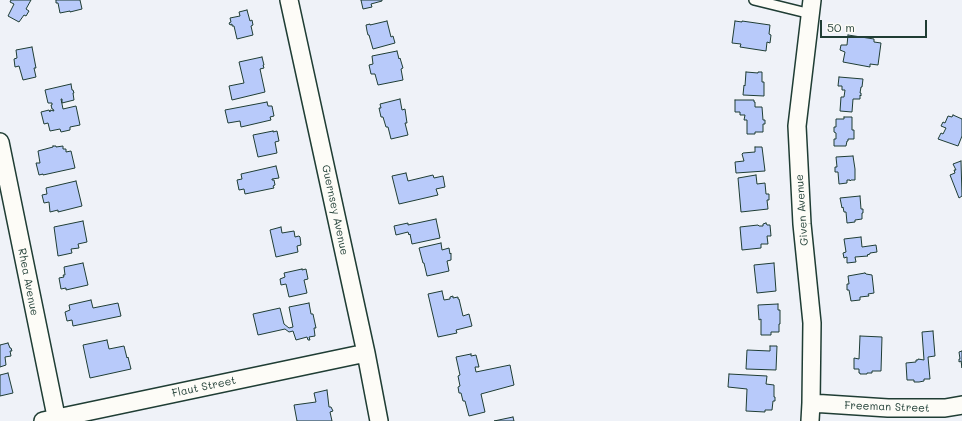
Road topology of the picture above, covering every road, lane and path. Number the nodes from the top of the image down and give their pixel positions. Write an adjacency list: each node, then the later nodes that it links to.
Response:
1 (290, 0): 5 (street, Guernsey Avenue)
2 (754, 0): 3 (lane)
3 (812, 7): 6 (street, Given Avenue)
4 (0, 142): 8 (street, Rhea Avenue)
5 (366, 353): 8 (street, Flaut Street); 9 (street, Guernsey Avenue)
6 (811, 403): 7 (street, Freeman Street); 10 (street, Given Avenue)
7 (962, 405)
8 (52, 420)
9 (379, 421)
10 (810, 421)

